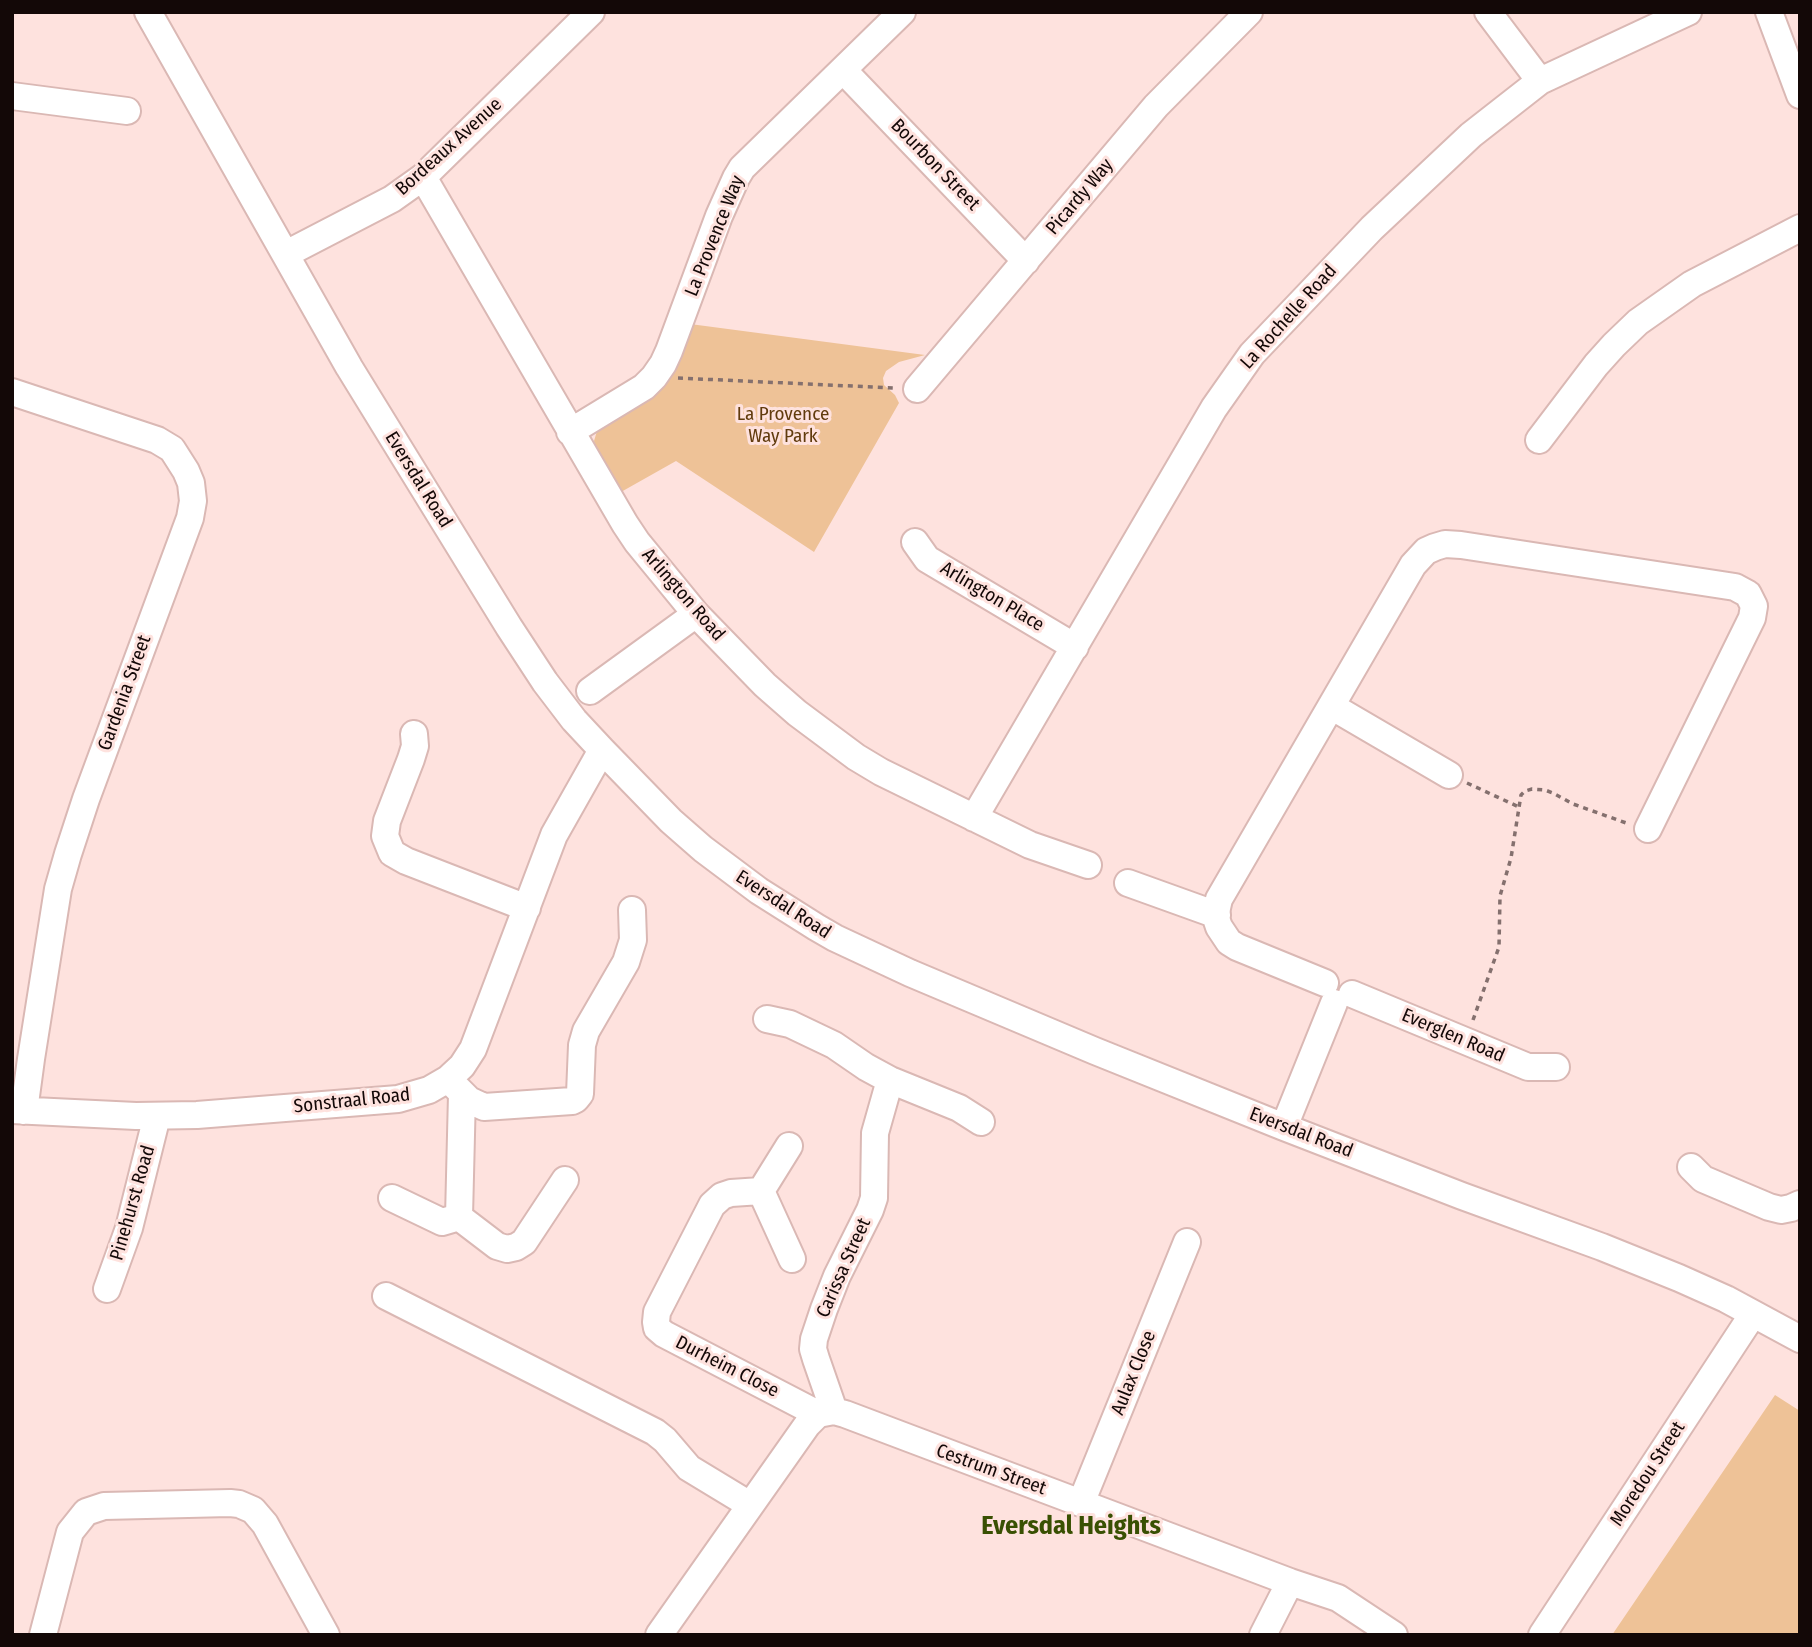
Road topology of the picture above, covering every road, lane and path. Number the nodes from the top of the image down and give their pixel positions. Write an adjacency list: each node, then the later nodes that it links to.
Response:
1 (148, 12): 15 (street, Eversdal Road)
2 (591, 12): 13 (street, Bordeaux Avenue)
3 (902, 12): 8 (street, La Provence Way)
4 (1249, 12): 16 (street, Picardy Way)
5 (1488, 12): 9 (street)
6 (1688, 12): 9 (street, La Rochelle Road)
7 (1769, 12): 10 (street)
8 (843, 70): 16 (street, Bourbon Street); 17 (street, La Provence Way)
9 (1540, 81): 24 (street, La Rochelle Road)
10 (1800, 94)
11 (12, 96): 12 (street)
12 (127, 111)
13 (423, 177): 15 (street, Bordeaux Avenue); 20 (street, Arlington Road)
14 (1800, 228): 21 (street)
15 (286, 254): 28 (street, Eversdal Road)
16 (1026, 261): 18 (street, Picardy Way)
17 (654, 377): 18 (path); 20 (street, La Provence Way)
18 (917, 389)
19 (12, 392): 44 (street, Gardenia Street)
20 (570, 432): 23 (street, Arlington Road)
21 (1539, 440)
22 (915, 542): 24 (street, Arlington Place)
23 (696, 614): 25 (street); 31 (street, Arlington Road)
24 (1075, 647): 31 (street, La Rochelle Road)
25 (590, 691)
26 (1331, 706): 29 (street); 32 (street); 37 (street)
27 (414, 734): 35 (street)
28 (602, 750): 35 (street, Sonstraal Road); 47 (street, Eversdal Road)
29 (1449, 775): 30 (path)
30 (1518, 807): 32 (path); 40 (path)
31 (974, 818): 33 (street, Arlington Road)
32 (1648, 829)
33 (1088, 865)
34 (1128, 883): 37 (street)
35 (527, 908): 43 (street, Sonstraal Road)
36 (632, 910): 43 (street)
37 (1217, 915): 38 (street, Everglen Road)
38 (1337, 993): 40 (street, Everglen Road); 47 (street)
39 (767, 1019): 42 (street)
40 (1464, 1041): 41 (street, Everglen Road)
41 (1556, 1067)
42 (890, 1080): 46 (street); 61 (street, Carissa Street)
43 (455, 1086): 45 (street, Sonstraal Road); 54 (street)
44 (18, 1110): 45 (street, Sonstraal Road)
45 (156, 1116): 57 (street, Pinehurst Road)
46 (981, 1122)
47 (1284, 1127): 59 (street, Eversdal Road)
48 (789, 1146): 51 (street)
49 (1692, 1167): 53 (street)
50 (565, 1180): 54 (street)
51 (761, 1191): 56 (street); 61 (street, Durheim Close)
52 (392, 1198): 54 (street)
53 (1800, 1204)
54 (459, 1217)
55 (1187, 1242): 62 (street, Aulax Close)
56 (792, 1259)
57 (107, 1289)
58 (386, 1296): 63 (street)
59 (1754, 1314): 60 (street, Eversdal Road); 70 (street, Moredou Street)
60 (1800, 1339)
61 (826, 1413): 62 (street, Cestrum Street); 63 (street)
62 (1081, 1503): 64 (street, Cestrum Street)
63 (750, 1506): 67 (street)
64 (1290, 1582): 68 (street); 69 (street, Cestrum Street)
65 (43, 1635): 66 (street)
66 (326, 1635)
67 (659, 1635)
68 (1263, 1635)
69 (1394, 1635)
70 (1542, 1635)

